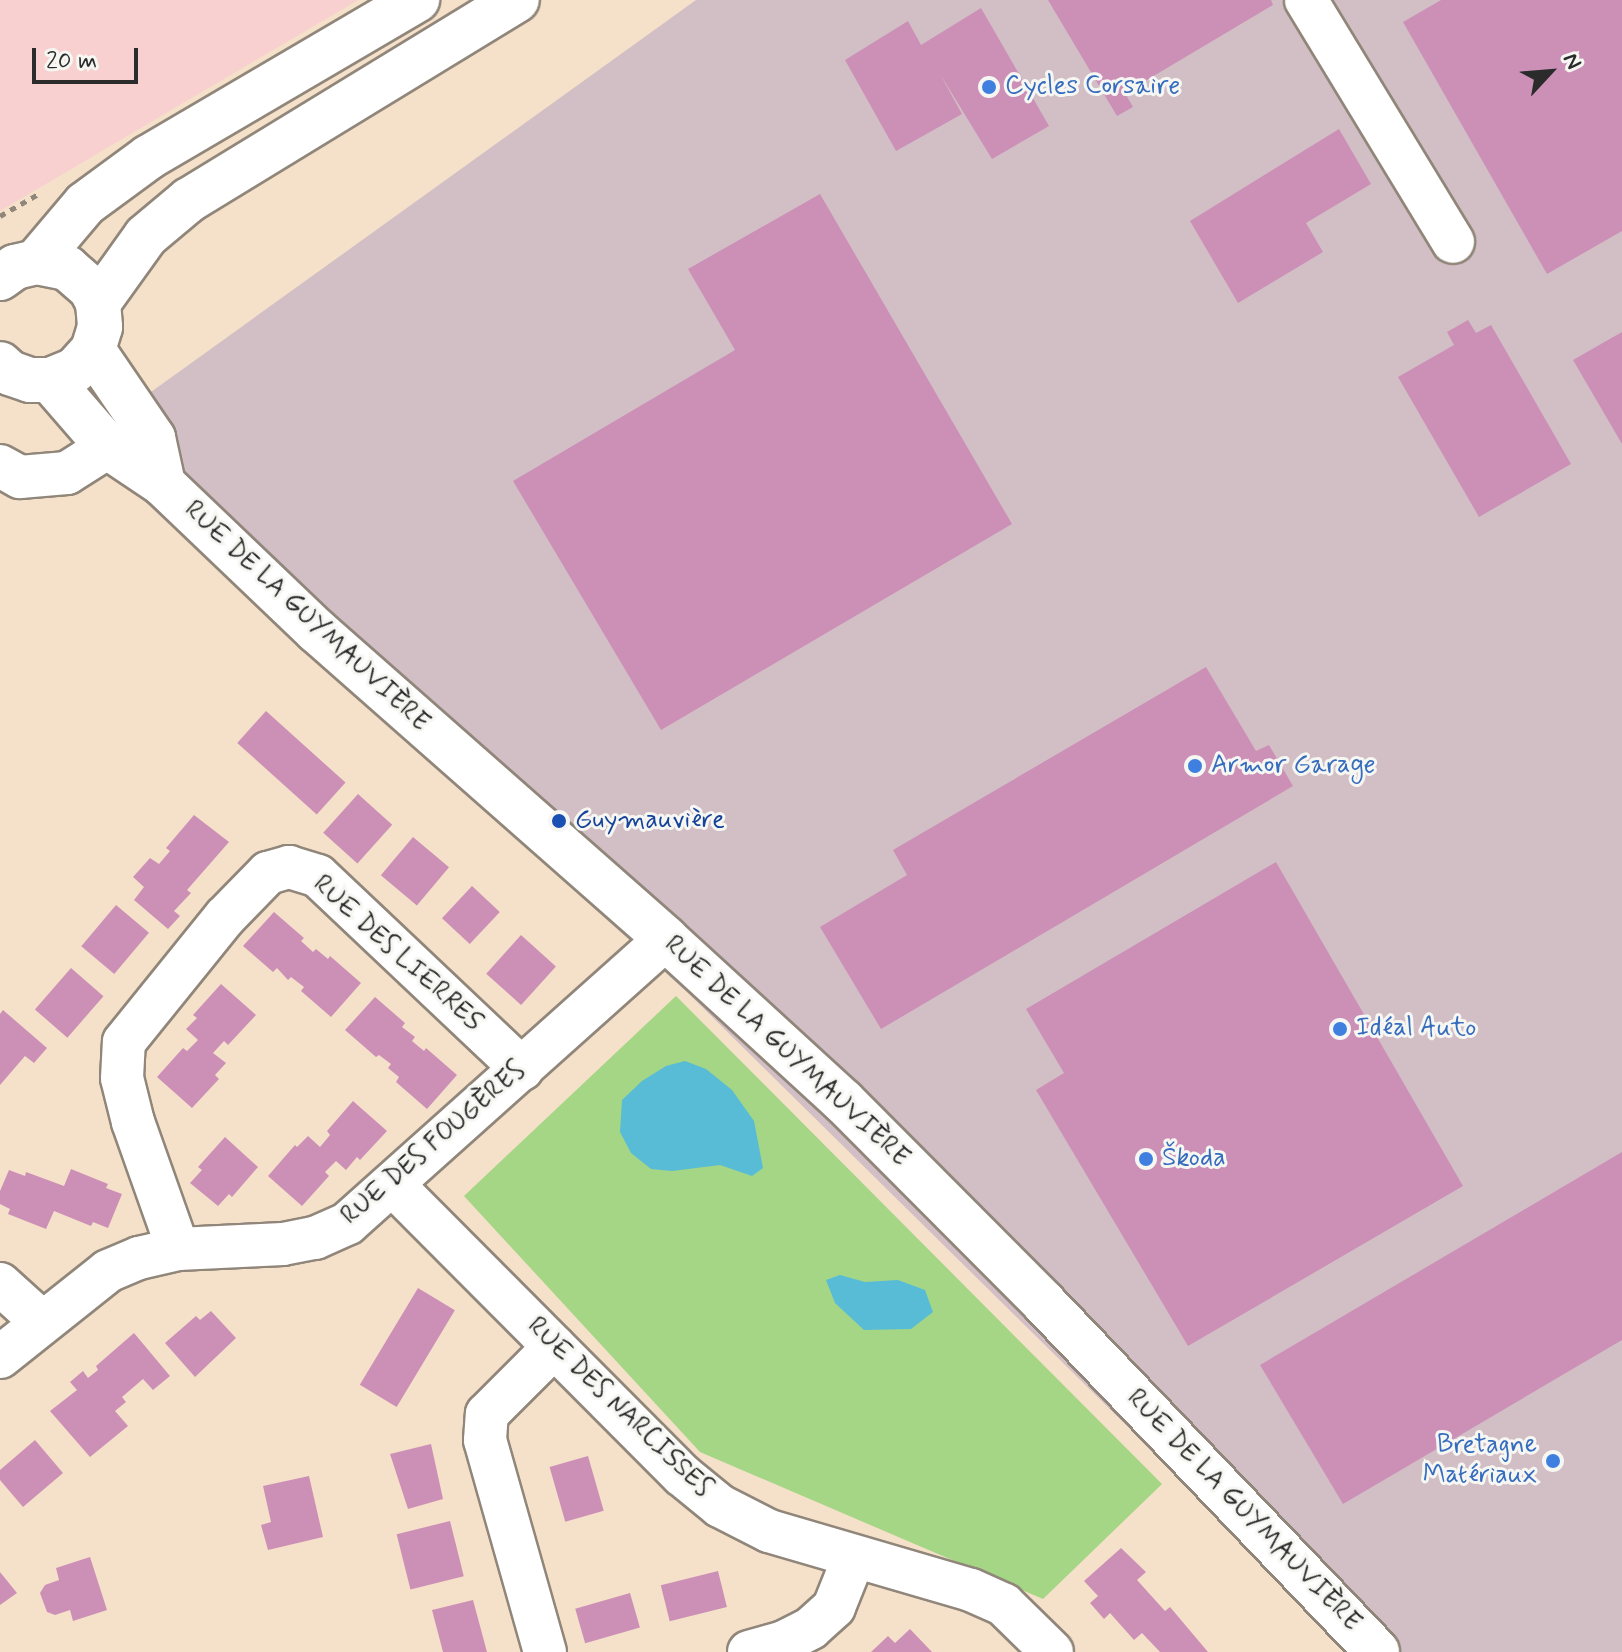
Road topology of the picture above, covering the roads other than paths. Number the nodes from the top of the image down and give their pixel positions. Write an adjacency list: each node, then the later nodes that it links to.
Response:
1 (517, 0): 6 (street)
2 (1306, 0): 4 (street)
3 (404, 5): 5 (street)
4 (1453, 242)
5 (18, 270): 6 (street)
6 (98, 303): 7 (street)
7 (93, 350): 9 (street); 12 (street)
8 (0, 364): 9 (street)
9 (50, 380): 10 (street, RUE DE LA GUYMAUVIÈRE)
10 (108, 447): 11 (street); 12 (street, RUE DE LA GUYMAUVIÈRE)
11 (0, 466)
12 (163, 484): 13 (street, RUE DE LA GUYMAUVIÈRE)
13 (666, 939): 14 (street, RUE DES FOUGÈRES); 25 (street, RUE DE LA GUYMAUVIÈRE)
14 (522, 1069): 15 (street, RUE DES FOUGÈRES); 16 (street, RUE DES LIERRES)
15 (393, 1185): 16 (street, RUE DES FOUGÈRES); 19 (street, RUE DES NARCISSES)
16 (178, 1249): 18 (street, RUE DES FOUGÈRES)
17 (0, 1284): 18 (street)
18 (42, 1322): 20 (street, RUE DES FOUGÈRES)
19 (554, 1347): 21 (street, RUE DES NARCISSES); 22 (street)
20 (0, 1357)
21 (854, 1557): 23 (street); 24 (street, RUE DES NARCISSES)
22 (545, 1652)
23 (749, 1652)
24 (1052, 1652)
25 (1377, 1652)

